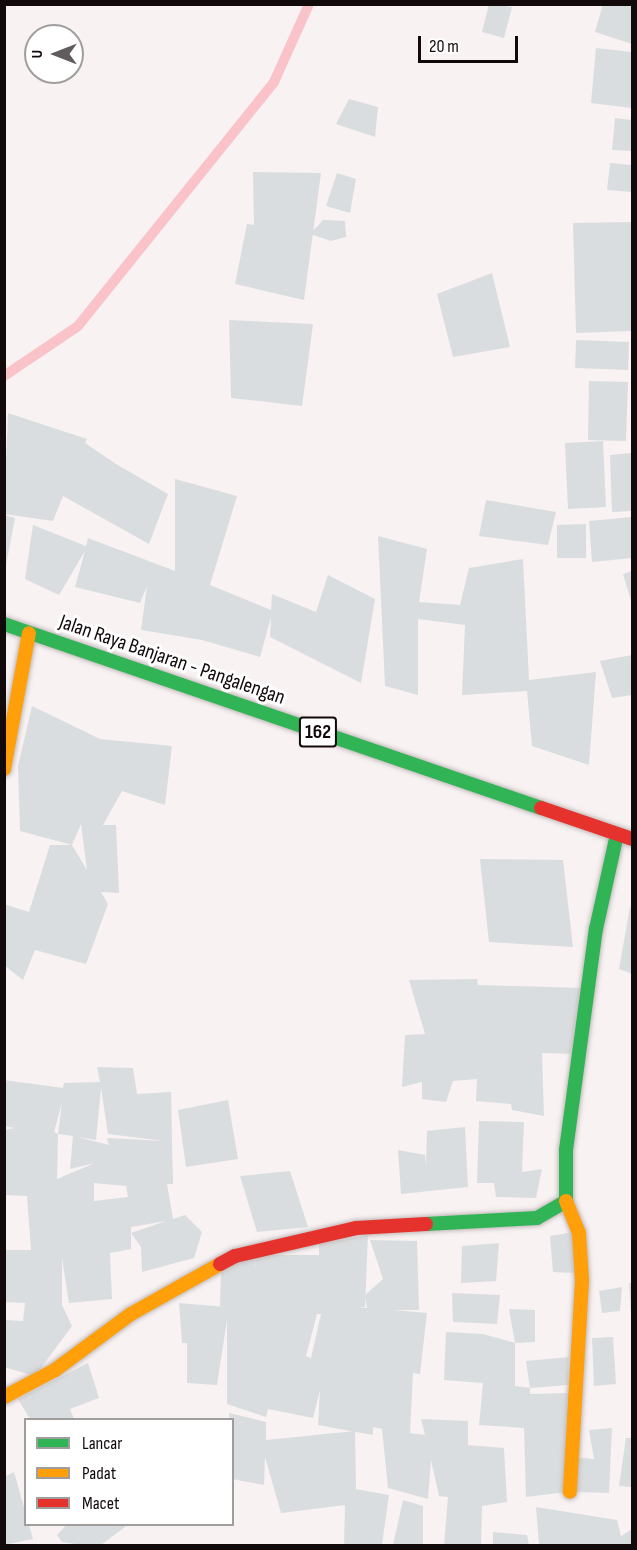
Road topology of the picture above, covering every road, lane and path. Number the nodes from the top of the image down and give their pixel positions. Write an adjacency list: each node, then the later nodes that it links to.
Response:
1 (4, 624): 2 (street, Jalan Raya Banjaran - Pangalengan / 162)
2 (29, 633): 3 (street); 4 (street, Jalan Raya Banjaran - Pangalengan / 162)
3 (4, 769)
4 (617, 834): 5 (street, Jalan Raya Banjaran - Pangalengan / 162); 6 (street)
5 (633, 839)
6 (566, 1201): 7 (street); 8 (street)
7 (4, 1397)
8 (570, 1492)

